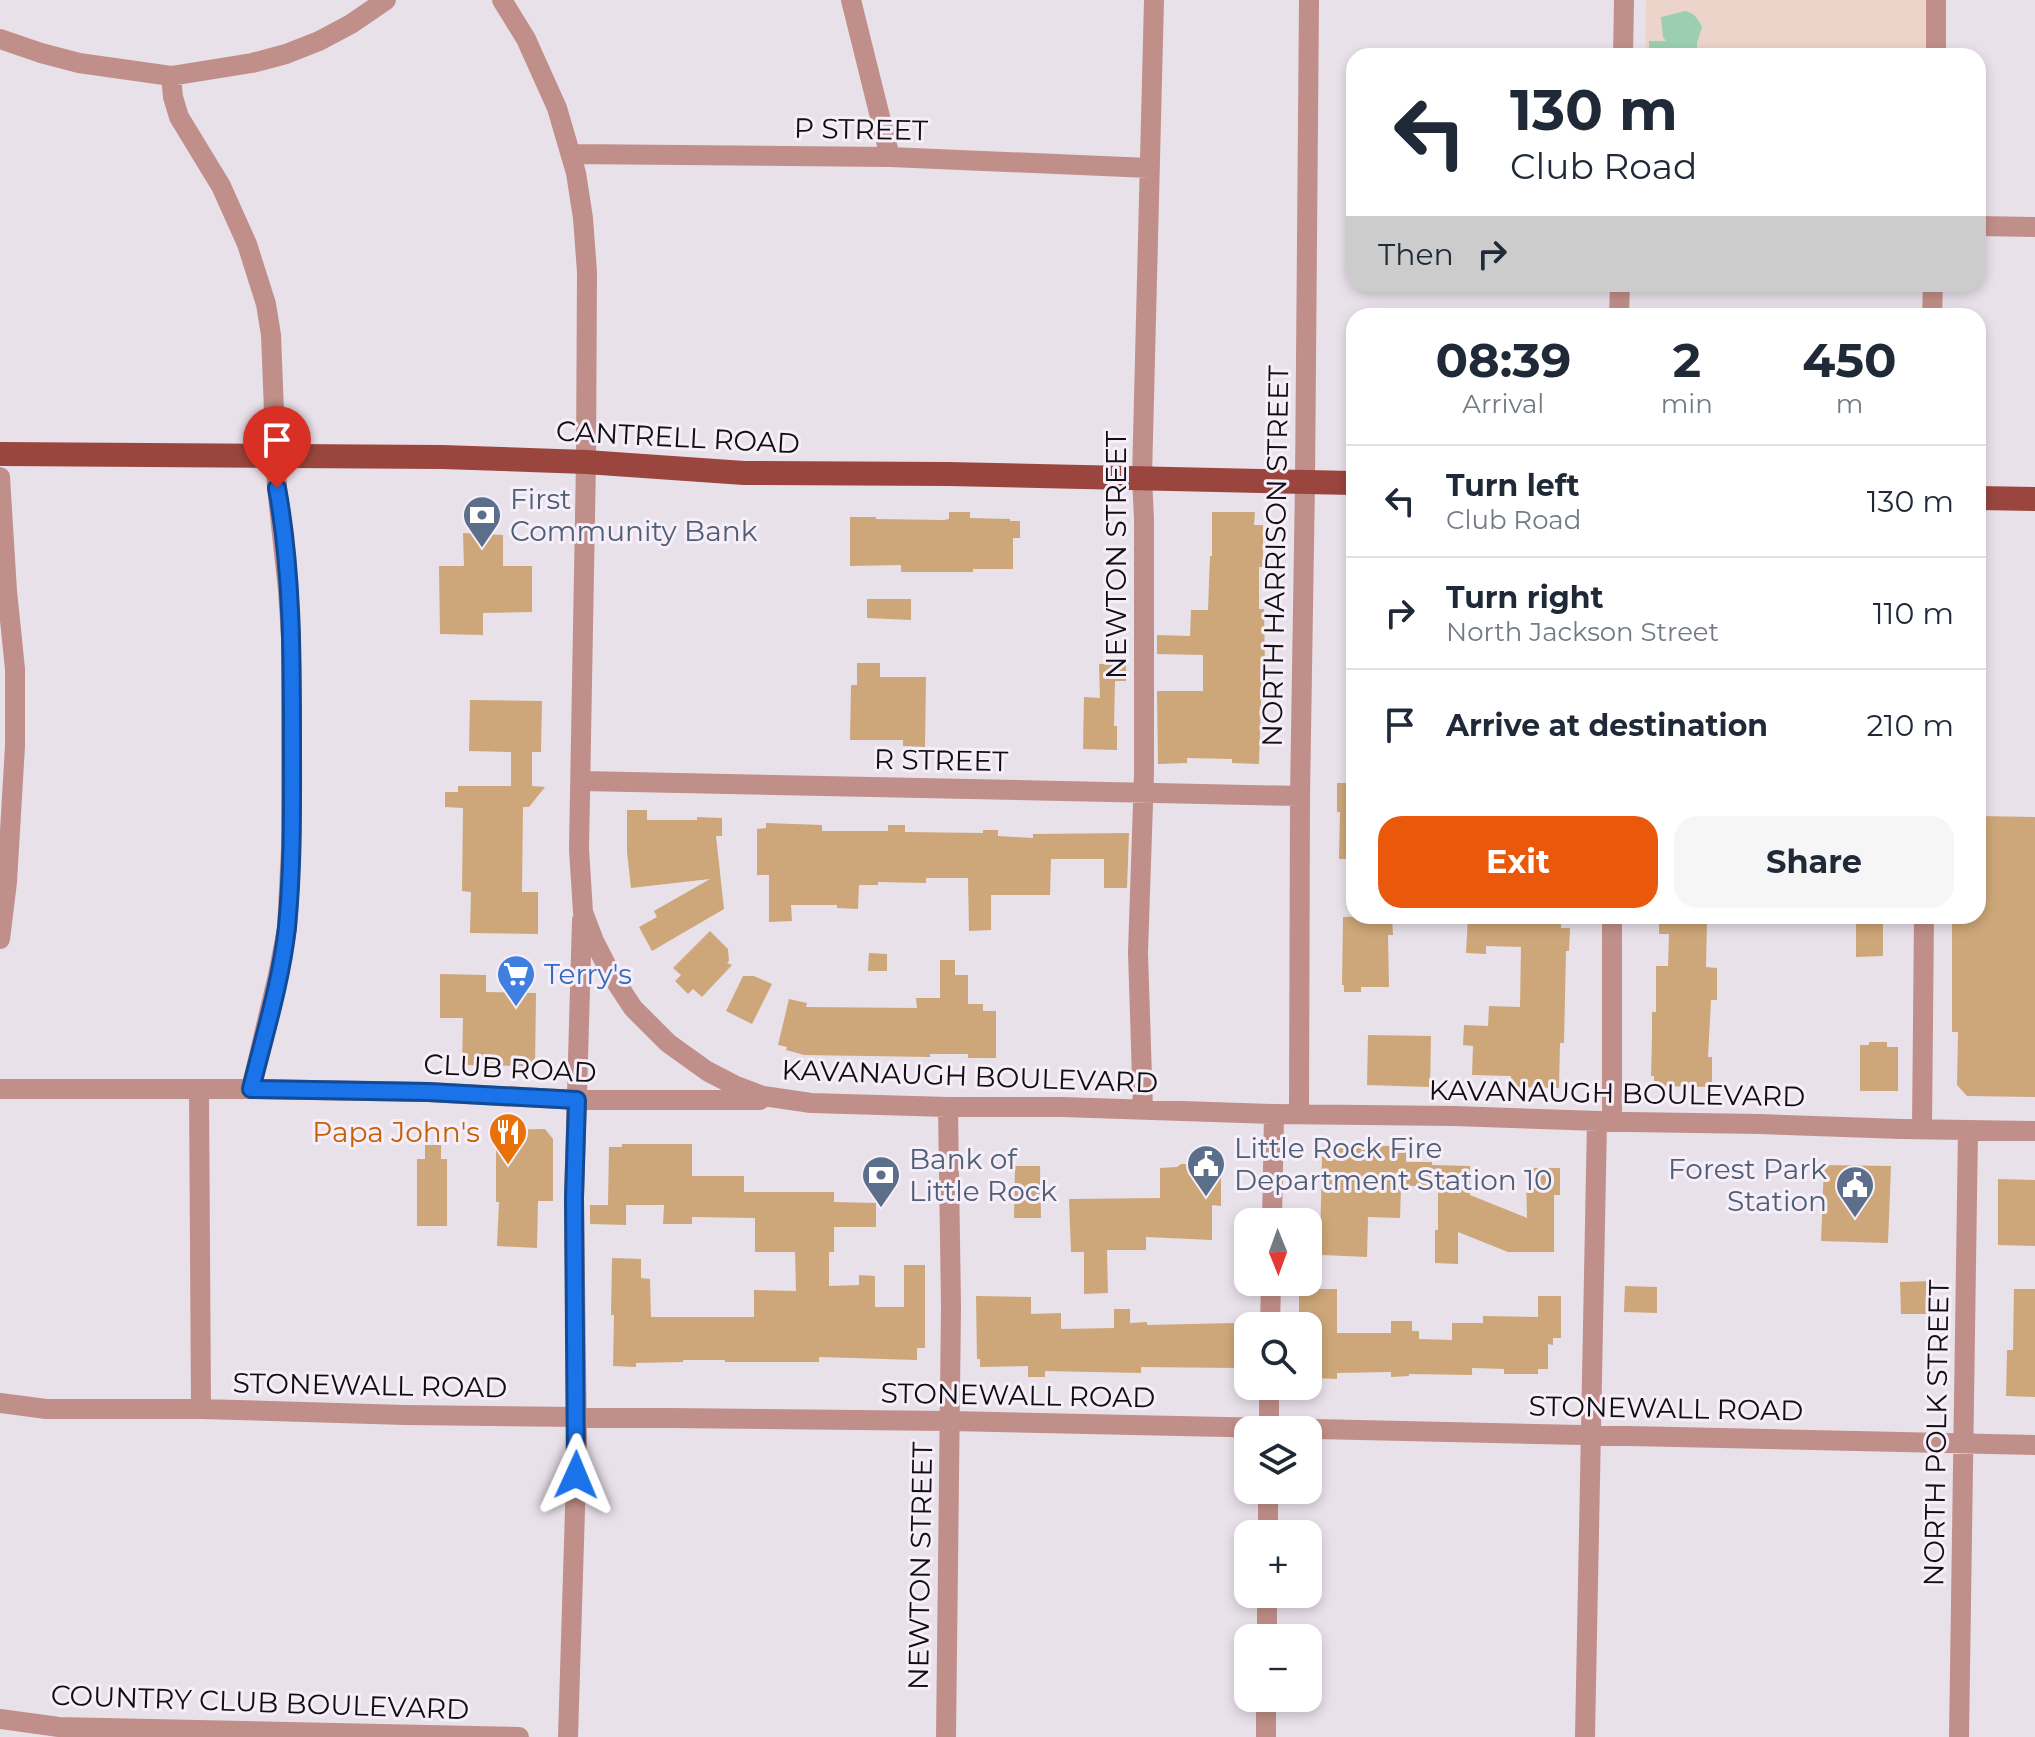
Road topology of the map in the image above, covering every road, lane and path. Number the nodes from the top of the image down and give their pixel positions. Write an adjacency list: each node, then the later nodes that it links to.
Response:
1 (386, 0): 11 (street)
2 (502, 0): 12 (street, KAVANAUGH BOULEVARD)
3 (851, 0): 13 (street)
4 (1154, 0): 14 (street, NEWTON STREET)
5 (1309, 0): 22 (street, NORTH HARRISON STREET)
6 (1624, 0): 9 (street)
7 (1936, 0): 10 (street)
8 (0, 39): 11 (street)
9 (1623, 48)
10 (1936, 48)
11 (171, 76): 18 (street)
12 (571, 154): 13 (street, P STREET); 19 (street, KAVANAUGH BOULEVARD)
13 (890, 157): 14 (street, P STREET)
14 (1149, 168): 21 (street, NEWTON STREET)
15 (1986, 226): 16 (street)
16 (2035, 227)
17 (0, 454): 18 (main road, CANTRELL ROAD)
18 (276, 455): 19 (main road, CANTRELL ROAD); 35 (street)
19 (586, 462): 21 (main road, CANTRELL ROAD); 26 (street, KAVANAUGH BOULEVARD)
20 (0, 477): 32 (street)
21 (1142, 478): 22 (main road, CANTRELL ROAD); 27 (street, NEWTON STREET)
22 (1305, 483): 23 (main road, CANTRELL ROAD); 28 (street, NORTH HARRISON STREET)
23 (1346, 483)
24 (1986, 498): 25 (main road)
25 (2035, 499)
26 (581, 781): 27 (street, R STREET); 29 (street, KAVANAUGH BOULEVARD)
27 (1143, 793): 28 (street, R STREET); 39 (street, NEWTON STREET)
28 (1300, 796): 41 (street, NORTH HARRISON STREET)
29 (583, 912): 36 (street, KAVANAUGH BOULEVARD); 37 (street)
30 (1612, 924): 42 (street)
31 (1924, 924): 43 (street)
32 (0, 939)
33 (0, 1089): 34 (street, CLUB ROAD)
34 (199, 1089): 35 (street, CLUB ROAD); 48 (street)
35 (251, 1089): 37 (street, CLUB ROAD)
36 (778, 1099): 37 (street, CLUB ROAD); 38 (street, KAVANAUGH BOULEVARD)
37 (577, 1100): 49 (street)
38 (948, 1107): 39 (street, KAVANAUGH BOULEVARD); 50 (street, NEWTON STREET)
39 (1143, 1110): 40 (street, KAVANAUGH BOULEVARD)
40 (1274, 1114): 41 (street, KAVANAUGH BOULEVARD); 46 (street)
41 (1299, 1114): 42 (street, KAVANAUGH BOULEVARD)
42 (1604, 1121): 43 (street, KAVANAUGH BOULEVARD); 53 (street)
43 (1922, 1129): 44 (street, KAVANAUGH BOULEVARD)
44 (1968, 1130): 45 (street, KAVANAUGH BOULEVARD); 54 (street, NORTH POLK STREET)
45 (2035, 1131)
46 (1272, 1208)
47 (0, 1403): 48 (street, STONEWALL ROAD)
48 (201, 1409): 49 (street, STONEWALL ROAD)
49 (575, 1416): 50 (street, STONEWALL ROAD); 60 (street)
50 (950, 1421): 51 (street, STONEWALL ROAD); 61 (street, NEWTON STREET)
51 (1234, 1427)
52 (1322, 1429): 53 (street, STONEWALL ROAD)
53 (1592, 1434): 54 (street, STONEWALL ROAD); 63 (street)
54 (1963, 1442): 55 (street, STONEWALL ROAD); 64 (street, NORTH POLK STREET)
55 (2035, 1445)
56 (1266, 1712): 62 (street)
57 (0, 1719): 58 (street, COUNTRY CLUB BOULEVARD)
58 (195, 1734): 59 (street, COUNTRY CLUB BOULEVARD)
59 (519, 1737)
60 (568, 1737)
61 (946, 1737)
62 (1266, 1737)
63 (1585, 1737)
64 (1959, 1737)

